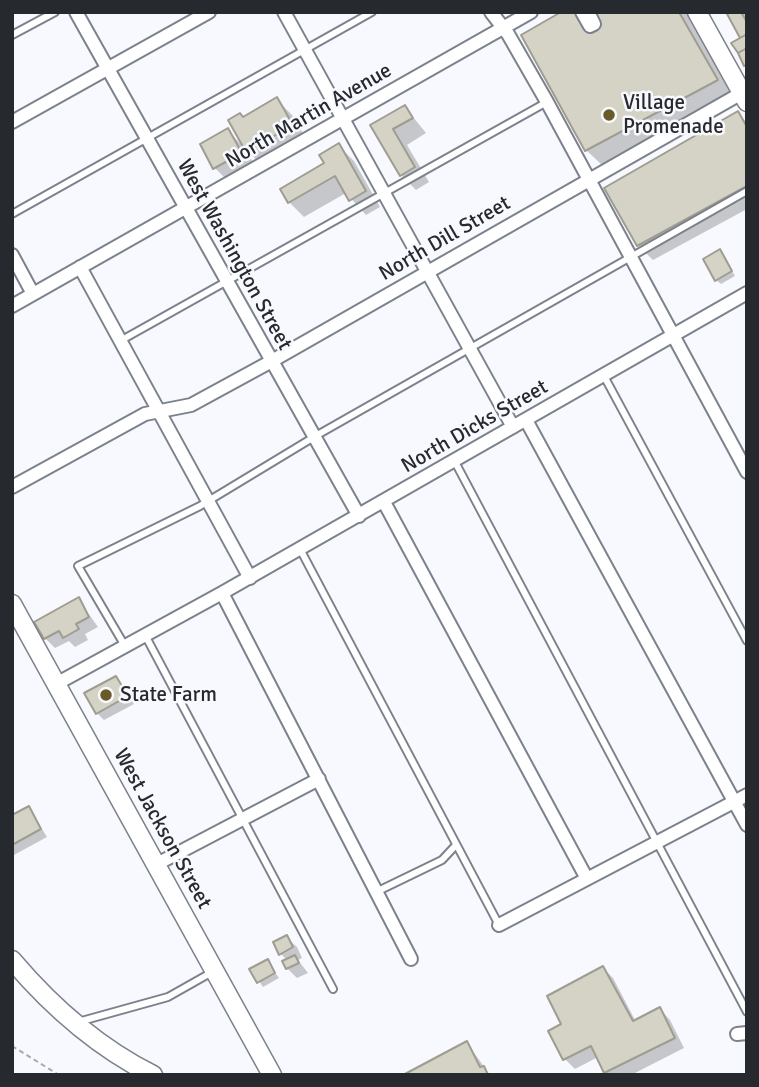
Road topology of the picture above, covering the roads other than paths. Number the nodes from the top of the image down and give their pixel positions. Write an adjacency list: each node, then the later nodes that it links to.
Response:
1 (55, 12): 12 (lane)
2 (76, 12): 14 (street, West Washington Street)
3 (209, 12): 14 (street)
4 (284, 12): 13 (street)
5 (372, 12): 13 (lane)
6 (491, 12): 11 (street)
7 (531, 12): 11 (street, North Martin Avenue)
8 (582, 12): 9 (street)
9 (588, 12)
10 (699, 13): 15 (main road)
11 (503, 28): 16 (street); 17 (street, North Martin Avenue)
12 (12, 35)
13 (305, 50): 17 (street); 19 (lane)
14 (108, 68): 18 (street); 19 (street, West Washington Street)
15 (745, 95): 20 (street, North Dill Street)
16 (547, 102): 20 (street); 22 (lane)
17 (344, 117): 22 (street); 23 (street, North Martin Avenue)
18 (12, 122)
19 (149, 138): 23 (street, West Washington Street); 24 (lane)
20 (588, 179): 26 (street); 28 (street, North Dill Street)
21 (747, 191): 26 (lane)
22 (384, 193): 28 (street); 29 (lane)
23 (185, 208): 27 (street, North Martin Avenue); 29 (street, West Washington Street)
24 (12, 214)
25 (12, 255): 31 (street)
26 (631, 257): 33 (street); 35 (lane)
27 (80, 267): 31 (street, North Martin Avenue); 34 (street)
28 (427, 271): 35 (street); 36 (street, North Dill Street)
29 (227, 282): 34 (lane); 36 (street, West Washington Street)
30 (747, 293): 33 (street, North Dicks Street)
31 (33, 294): 32 (street, North Martin Avenue)
32 (12, 306)
33 (674, 335): 37 (street, North Dicks Street); 43 (street)
34 (120, 341): 38 (street)
35 (469, 349): 40 (street); 41 (lane)
36 (270, 362): 38 (street, North Dill Street); 41 (street, West Washington Street)
37 (604, 376): 39 (street, North Dicks Street); 53 (lane)
38 (159, 411): 44 (street, North Dill Street); 45 (street)
39 (526, 420): 40 (street, North Dicks Street); 58 (street)
40 (513, 427): 42 (street, North Dicks Street)
41 (313, 438): 45 (lane); 47 (street, West Washington Street)
42 (454, 460): 46 (street, North Dicks Street); 61 (lane)
43 (747, 472)
44 (12, 487)
45 (208, 501): 49 (street); 54 (lane)
46 (384, 502): 47 (street, North Dicks Street); 64 (street)
47 (359, 516): 48 (street, North Dicks Street)
48 (300, 549): 49 (street, North Dicks Street); 62 (lane)
49 (250, 578): 50 (street, North Dicks Street)
50 (222, 593): 52 (street, North Dicks Street); 56 (street)
51 (12, 604): 55 (main road, West Jackson Street)
52 (145, 635): 54 (street, North Dicks Street); 59 (lane)
53 (747, 640)
54 (125, 646): 55 (street, North Dicks Street)
55 (56, 684): 63 (main road, West Jackson Street)
56 (319, 779): 59 (street); 65 (street)
57 (747, 795): 58 (street)
58 (734, 802): 60 (street); 61 (street)
59 (244, 820): 63 (street); 70 (lane)
60 (747, 825)
61 (656, 842): 64 (street); 71 (lane)
62 (456, 845): 65 (lane); 66 (lane)
63 (155, 865): 69 (main road, West Jackson Street)
64 (586, 877): 66 (street)
65 (376, 892): 67 (street)
66 (499, 925)
67 (411, 959)
68 (12, 960): 72 (main road)
69 (214, 971): 72 (lane); 74 (main road, West Jackson Street)
70 (333, 989)
71 (747, 1012)
72 (76, 1023): 73 (main road)
73 (153, 1075)
74 (272, 1075)

